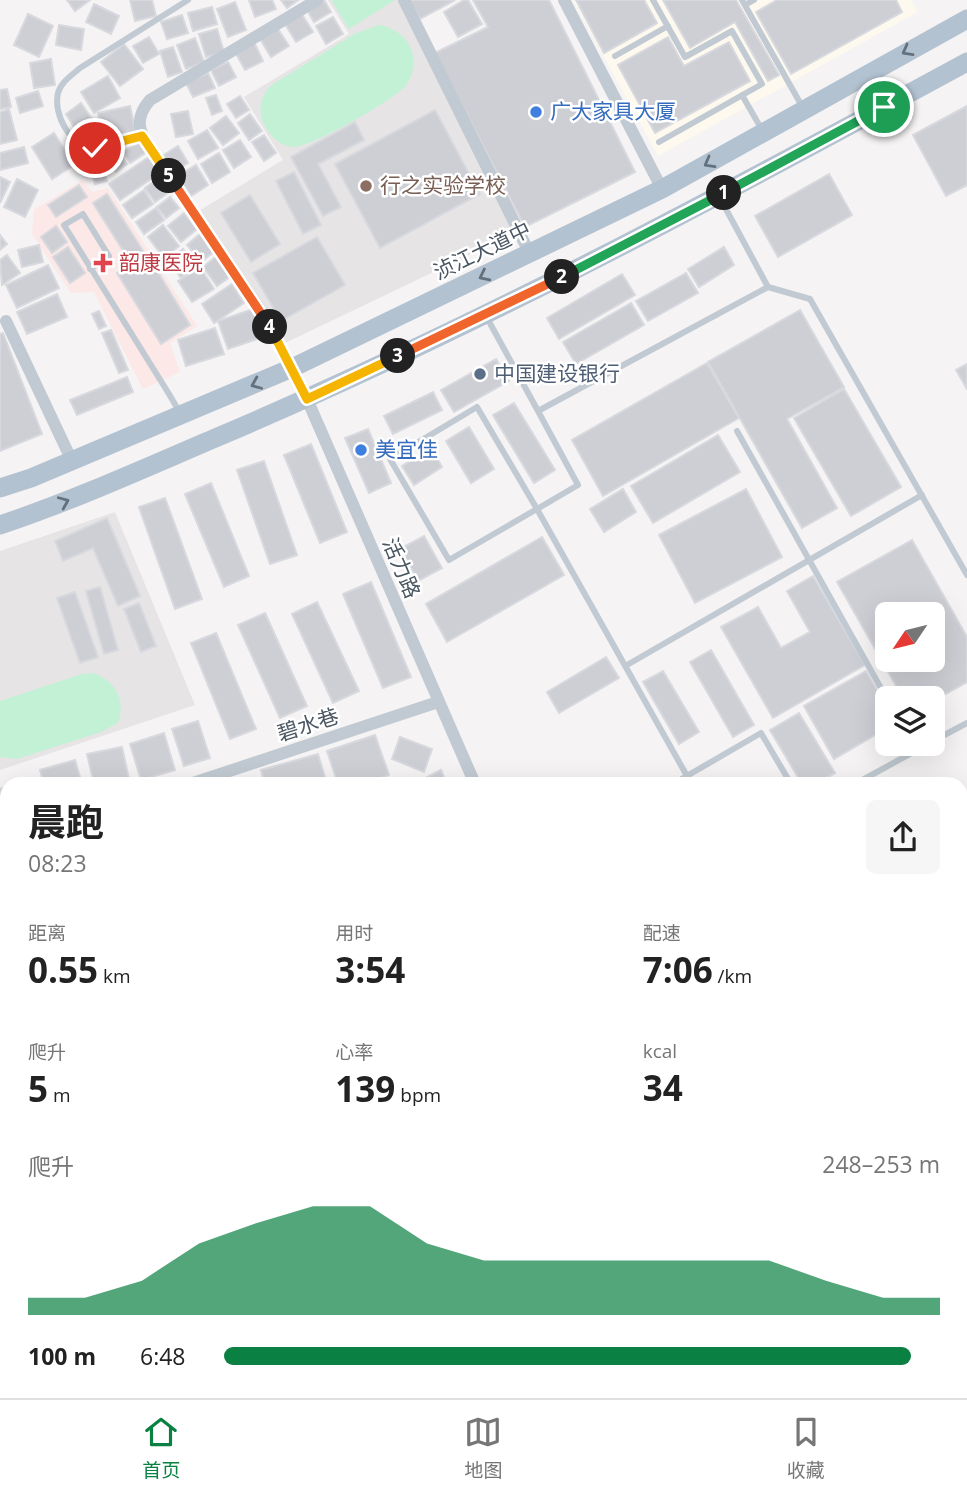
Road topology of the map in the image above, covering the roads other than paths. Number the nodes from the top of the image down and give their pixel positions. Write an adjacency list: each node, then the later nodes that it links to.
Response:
1 (188, 0): 15 (lane)
2 (317, 0): 15 (street)
3 (404, 0): 19 (street)
4 (564, 0): 17 (street)
5 (653, 0): 9 (lane)
6 (754, 0): 7 (lane)
7 (743, 3): 13 (lane)
8 (967, 19): 13 (main road, 浈江大道中, one-way to 13)
9 (668, 26): 10 (lane); 12 (lane)
10 (615, 56)
11 (967, 62): 18 (main road)
12 (742, 95): 14 (lane); 16 (lane)
13 (804, 110): 14 (main road, 浈江大道中)
14 (763, 133): 17 (main road, 浈江大道中, one-way to 17)
15 (142, 136): 24 (street, 活力路)
16 (659, 142)
17 (662, 190): 19 (main road, 浈江大道中)
18 (719, 196): 21 (lane); 22 (main road)
19 (530, 254): 24 (main road, 浈江大道中, one-way to 24)
20 (90, 269): 20 (lane); 27 (lane)
21 (768, 288): 26 (lane); 31 (lane)
22 (485, 314): 25 (main road); 26 (lane)
23 (6, 321): 29 (street)
24 (292, 368): 25 (street, 活力路); 27 (main road, 浈江大道中, one-way to 27)
25 (307, 399): 33 (main road, one-way to 25); 38 (street, 活力路)
26 (538, 411): 32 (lane)
27 (181, 415): 29 (main road, 浈江大道中)
28 (737, 432): 34 (lane)
29 (72, 461): 30 (main road, 浈江大道中)
30 (0, 488)
31 (922, 495): 34 (lane); 35 (lane)
32 (537, 509): 32 (lane); 36 (lane)
33 (0, 525)
34 (811, 559): 36 (lane); 37 (lane)
35 (967, 575)
36 (627, 665): 42 (lane)
37 (880, 686)
38 (438, 702): 43 (street, 碧水巷); 44 (street, 活力路)
39 (967, 723): 40 (lane)
40 (945, 735)
41 (900, 756): 46 (lane)
42 (687, 776): 45 (lane)
43 (211, 777)
44 (472, 777)
45 (787, 777)
46 (866, 777)

